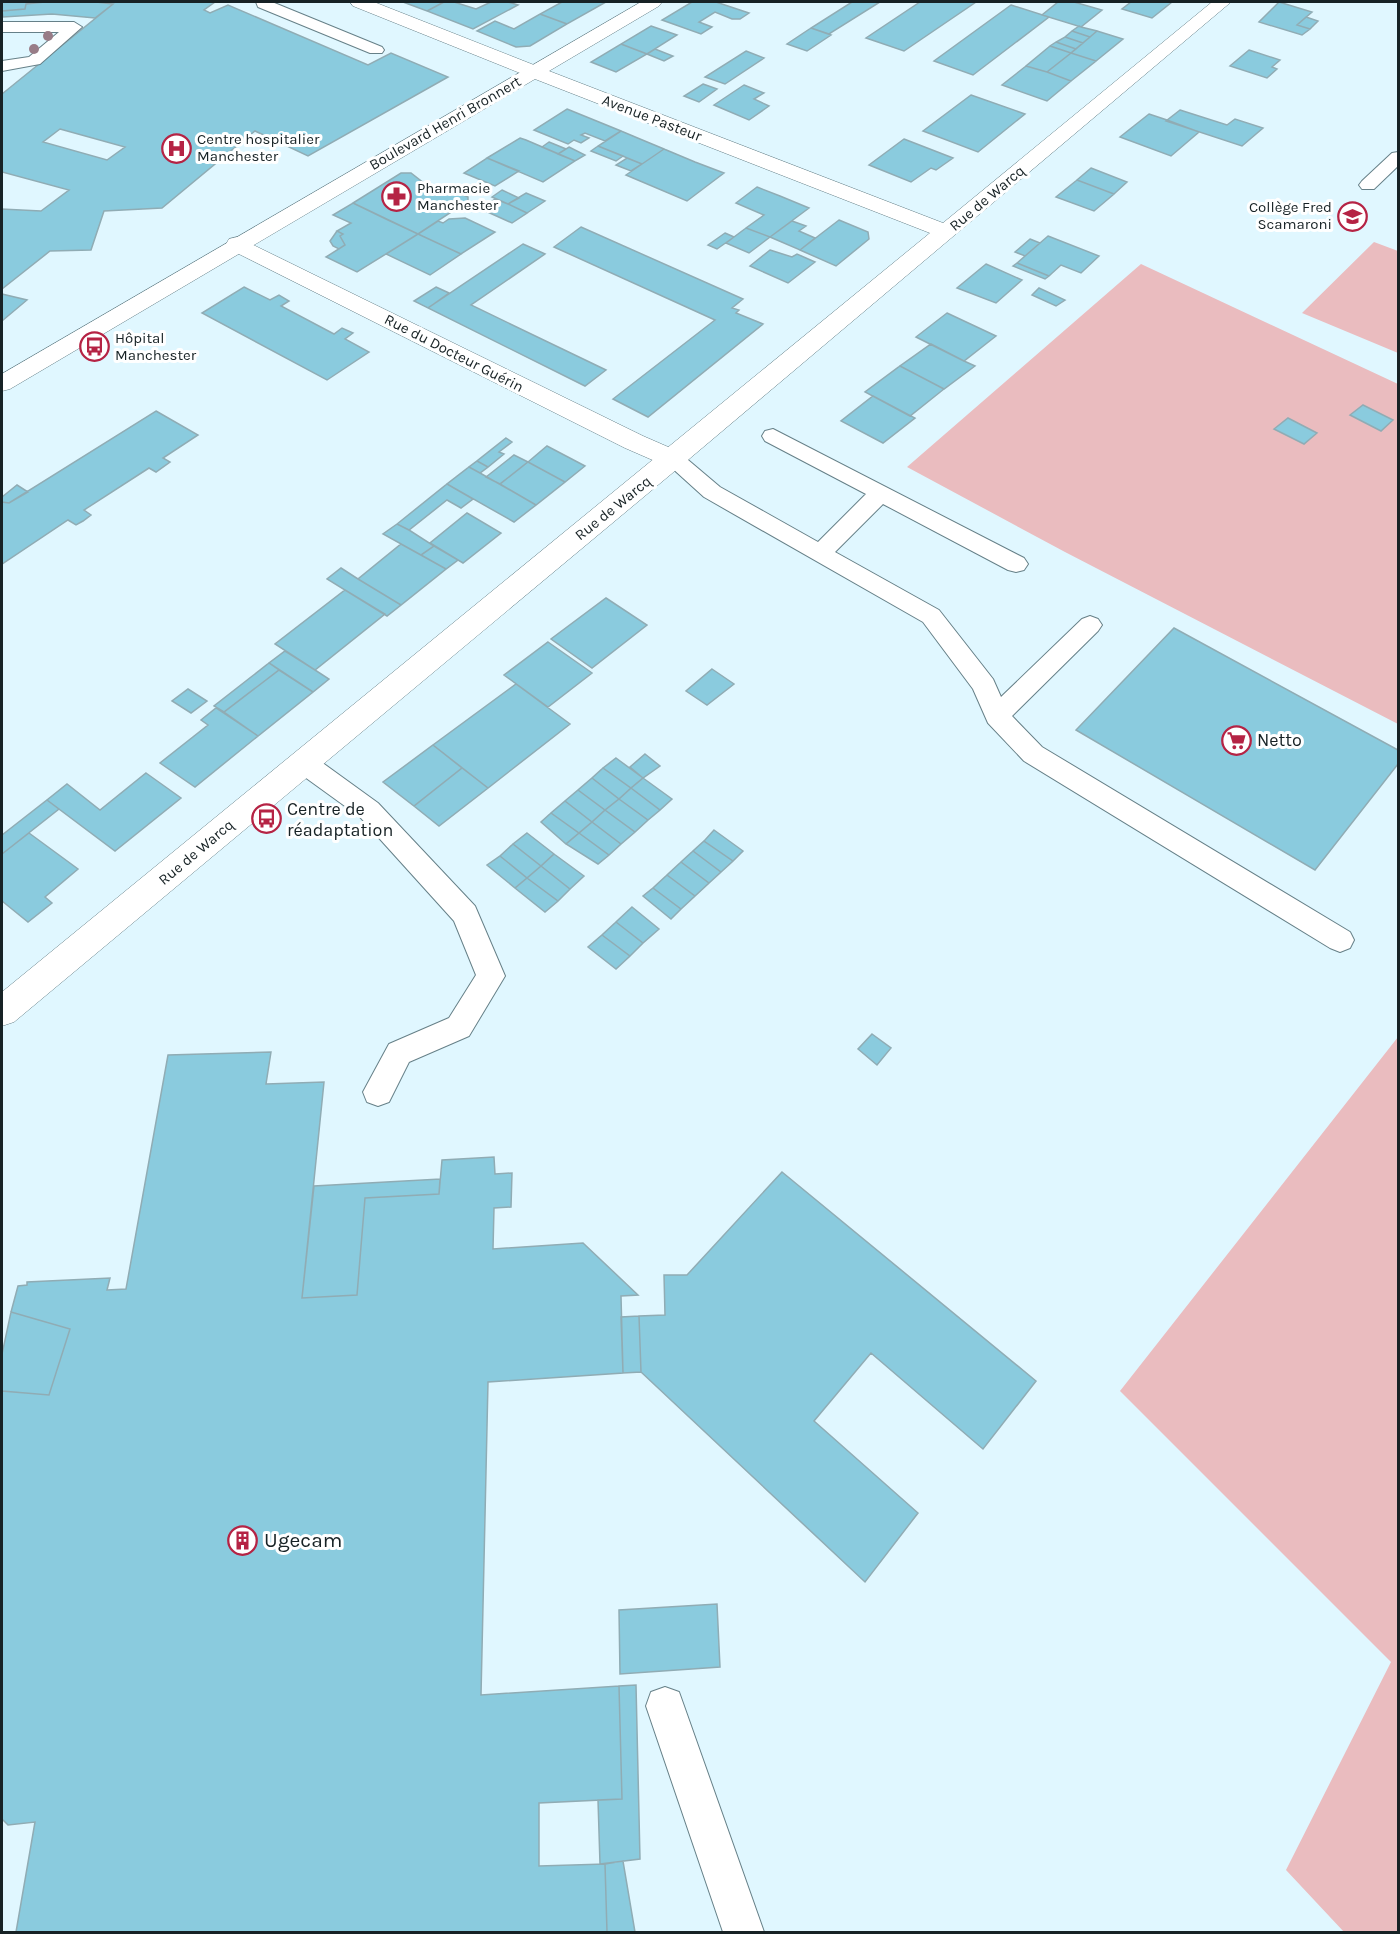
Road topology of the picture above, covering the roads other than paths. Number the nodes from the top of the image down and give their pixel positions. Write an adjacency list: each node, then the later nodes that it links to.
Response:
1 (264, 2): 6 (lane)
2 (359, 2): 8 (main road, Avenue Pasteur)
3 (653, 2): 8 (main road, Boulevard Henri Bronnert)
4 (1222, 2): 11 (main road, Rue de Warcq)
5 (2, 27): 7 (lane)
6 (376, 50)
7 (2, 66)
8 (532, 71): 11 (main road, Avenue Pasteur); 12 (main road, Boulevard Henri Bronnert)
9 (1398, 157): 10 (lane)
10 (1368, 184)
11 (946, 232): 15 (main road, Rue de Warcq)
12 (237, 244): 13 (main road, Boulevard Henri Bronnert); 15 (main road, Rue du Docteur Guérin)
13 (2, 384)
14 (773, 436): 16 (lane)
15 (673, 459): 17 (lane); 21 (main road, Rue de Warcq)
16 (881, 493): 17 (lane); 18 (lane)
17 (820, 553): 20 (lane)
18 (1016, 564)
19 (1090, 625): 20 (lane)
20 (997, 716): 22 (lane)
21 (304, 763): 23 (main road, Rue de Warcq); 24 (lane)
22 (1340, 940)
23 (2, 1012)
24 (378, 1092)
25 (665, 1706): 26 (lane)
26 (744, 1932)

